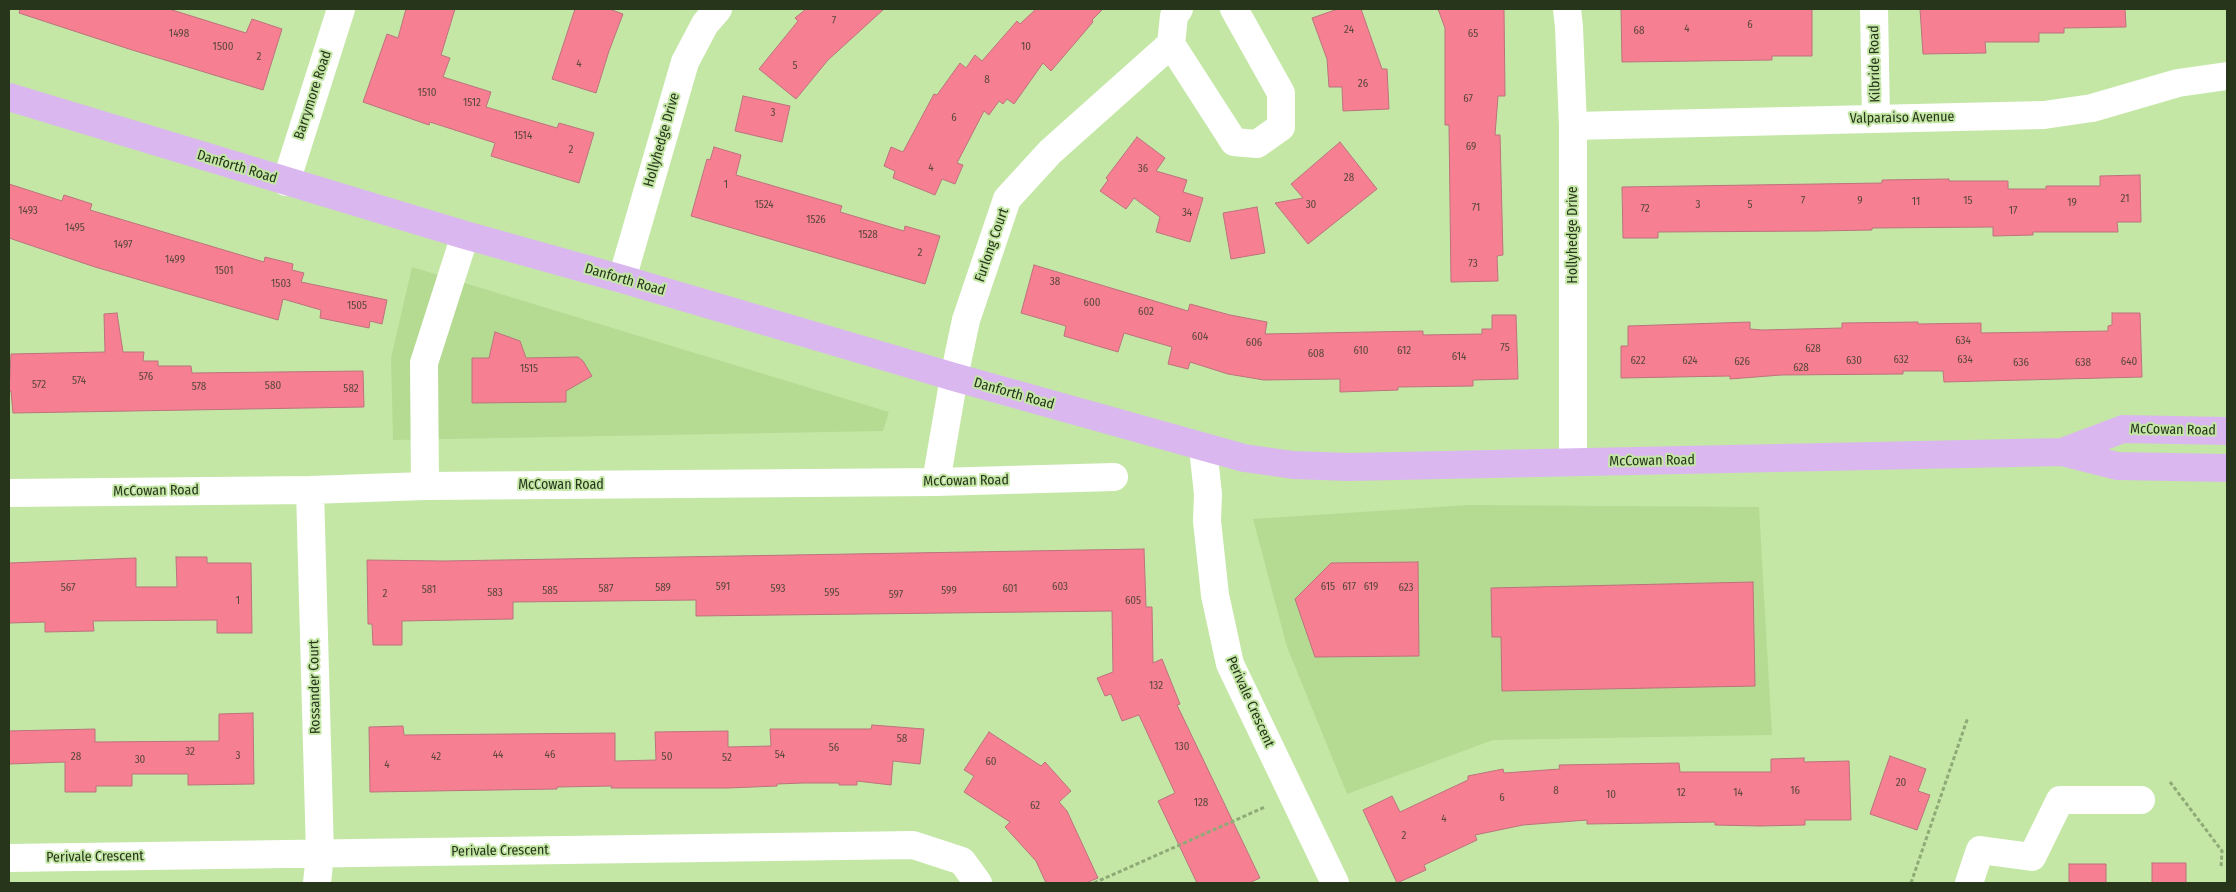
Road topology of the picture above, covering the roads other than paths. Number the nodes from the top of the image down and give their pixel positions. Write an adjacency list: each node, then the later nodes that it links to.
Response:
1 (341, 9): 12 (street, Barrymore Road)
2 (718, 9): 14 (street, Hollyhedge Drive)
3 (1178, 9): 7 (street)
4 (1234, 9): 7 (street)
5 (1567, 9): 11 (street, Hollyhedge Drive)
6 (1874, 9): 10 (street, Kilbride Road)
7 (1170, 44): 15 (street, Furlong Court)
8 (2227, 76): 10 (street, Valparaiso Avenue)
9 (9, 97): 12 (main road, Danforth Road)
10 (1876, 118): 11 (street, Valparaiso Avenue)
11 (1573, 126): 20 (street, Hollyhedge Drive)
12 (286, 182): 13 (main road, Danforth Road)
13 (465, 235): 14 (main road, Danforth Road); 24 (street)
14 (622, 279): 15 (main road, Danforth Road)
15 (954, 377): 17 (main road, Danforth Road); 23 (street, Furlong Court)
16 (2227, 431): 18 (main road, McCowan Road)
17 (1203, 448): 19 (main road, Danforth Road); 32 (street, Perivale Crescent)
18 (2062, 452): 20 (main road, McCowan Road); 21 (main road, McCowan Road)
19 (1244, 458): 20 (main road, McCowan Road)
20 (1573, 462)
21 (2227, 468)
22 (1114, 478): 23 (street, McCowan Road)
23 (936, 482): 24 (street, McCowan Road)
24 (425, 486): 25 (street, McCowan Road)
25 (310, 490): 26 (street, McCowan Road); 28 (street, Rossander Court)
26 (9, 493)
27 (2141, 800): 33 (street)
28 (320, 854): 29 (street, Perivale Crescent); 30 (street, Rossander Court); 31 (street, Perivale Crescent)
29 (9, 858)
30 (318, 883)
31 (978, 883)
32 (1335, 883)
33 (1969, 883)

